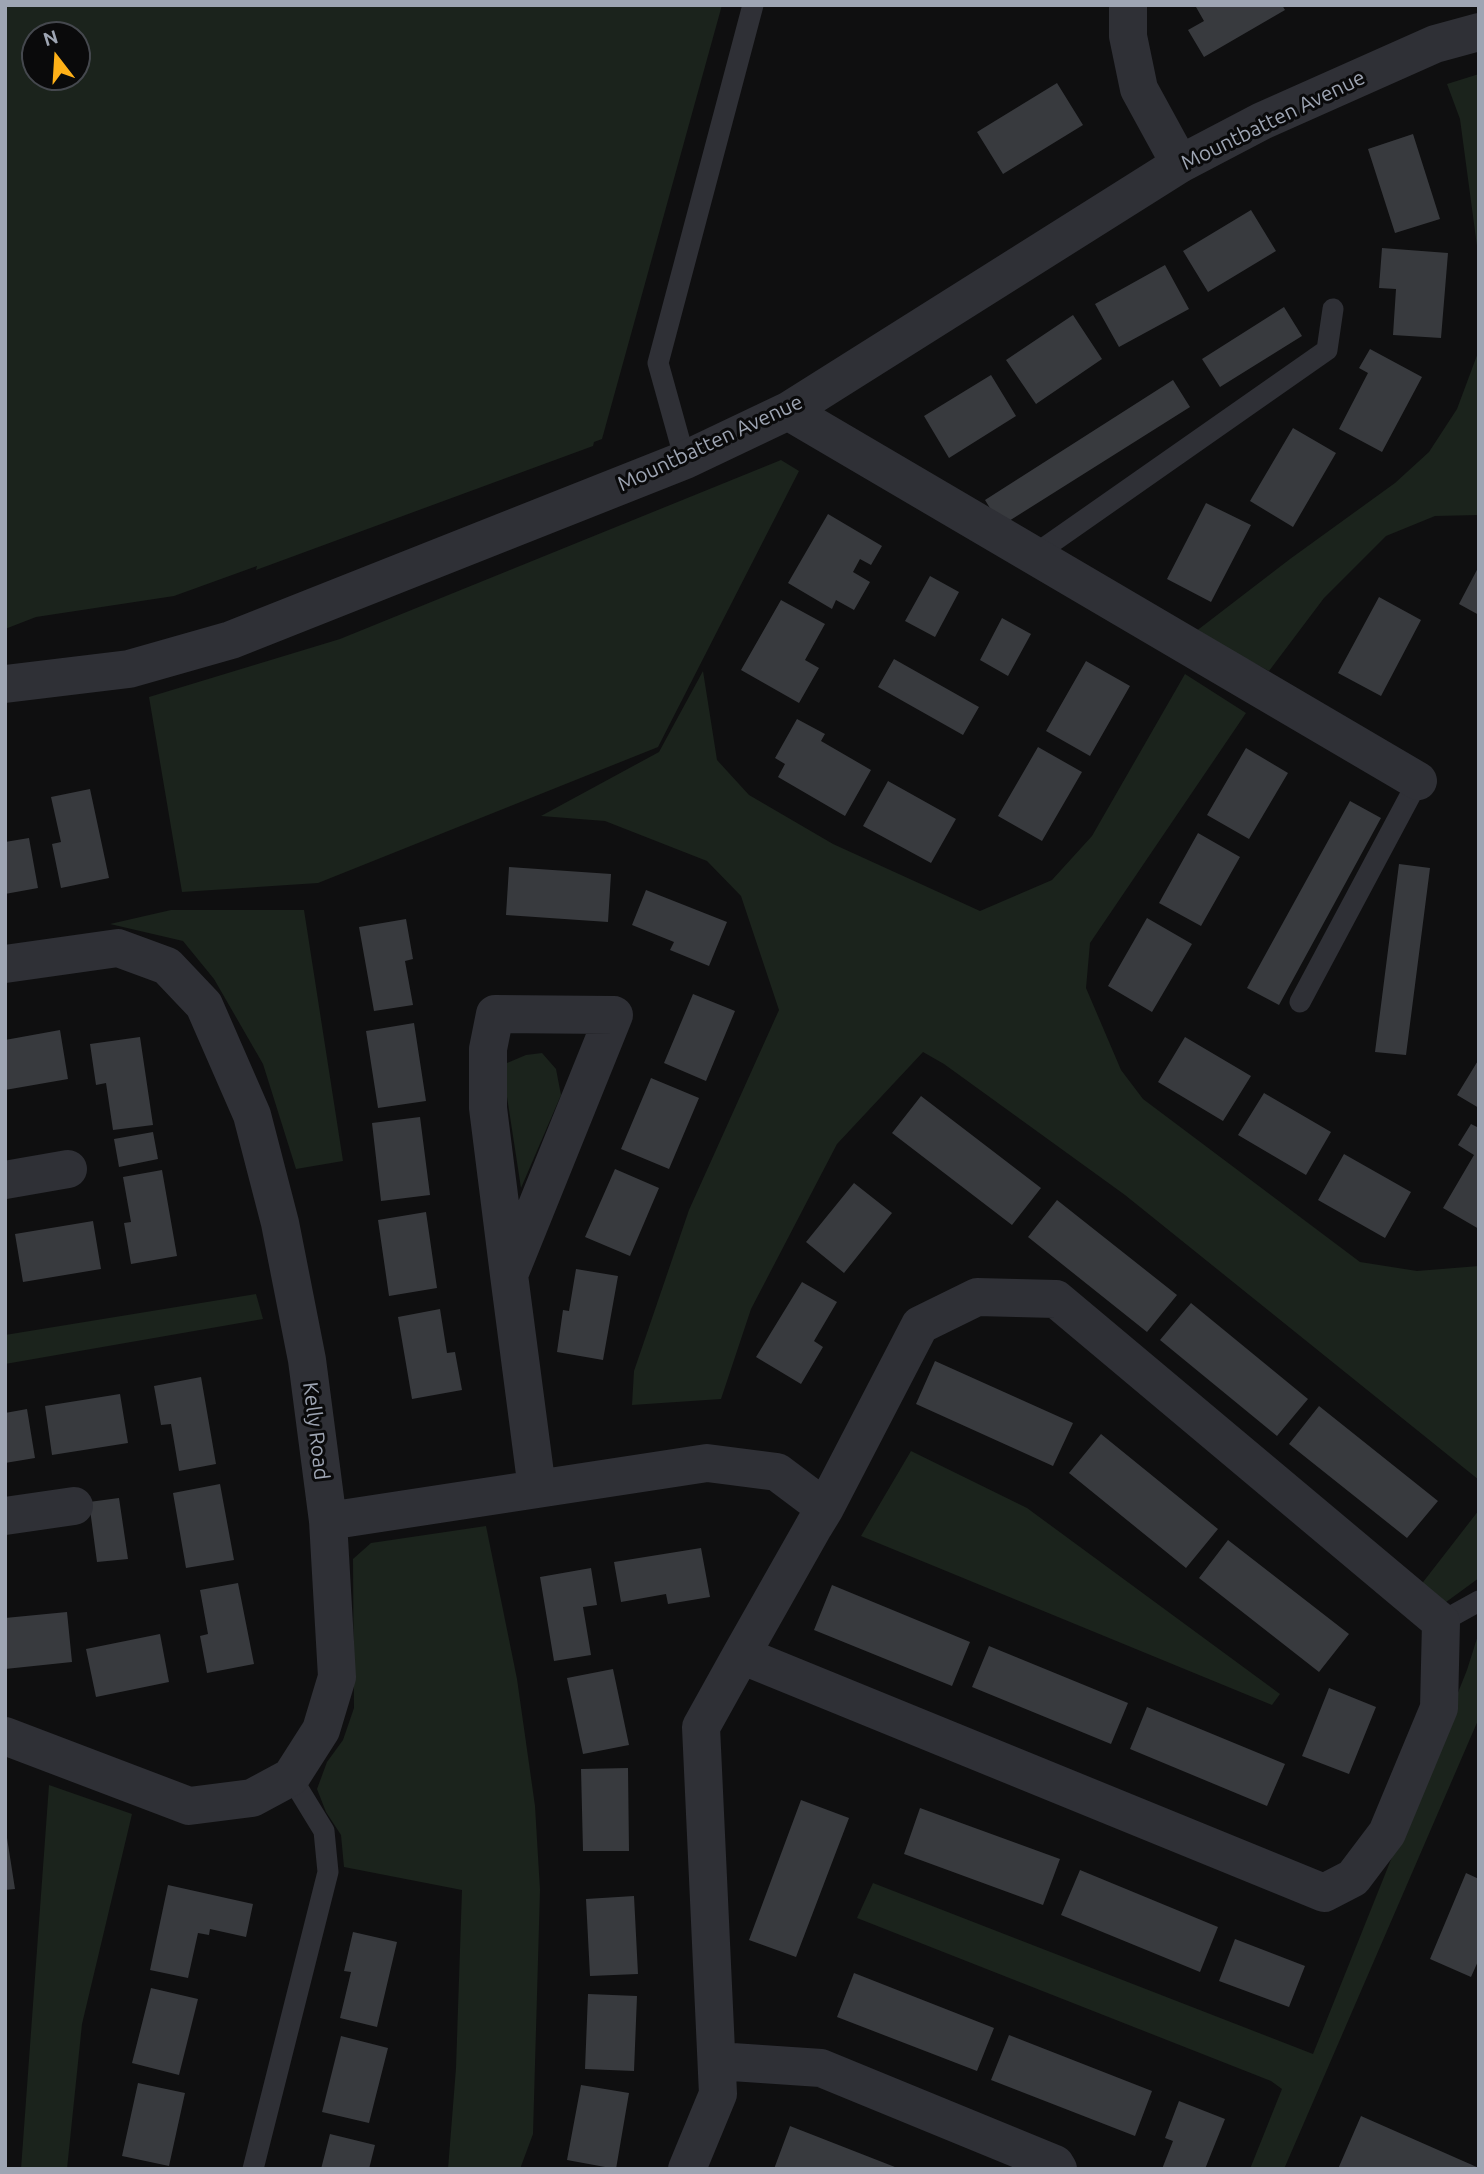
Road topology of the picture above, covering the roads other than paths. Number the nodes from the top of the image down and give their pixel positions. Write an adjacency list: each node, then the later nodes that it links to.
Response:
1 (753, 5): 7 (lane)
2 (1128, 5): 4 (street)
3 (1479, 32): 4 (street, Mountbatten Avenue)
4 (1180, 164): 6 (street, Mountbatten Avenue)
5 (1334, 309): 8 (lane)
6 (788, 411): 7 (street, Mountbatten Avenue); 8 (street)
7 (685, 460): 9 (street, Mountbatten Avenue)
8 (1034, 555): 10 (street)
9 (5, 684)
10 (1418, 781): 12 (lane)
11 (5, 964): 20 (street, Kelly Road)
12 (1300, 1002)
13 (68, 1170): 14 (street)
14 (5, 1180)
15 (509, 1275): 15 (street); 16 (street)
16 (537, 1489): 18 (street); 20 (street)
17 (74, 1506): 19 (street)
18 (825, 1508): 22 (street); 23 (street)
19 (5, 1516)
20 (328, 1521): 25 (street, Kelly Road)
21 (1479, 1601): 22 (lane)
22 (1441, 1622): 23 (street)
23 (741, 1655): 26 (street)
24 (5, 1736): 25 (street, Kelly Road)
25 (291, 1777): 27 (lane)
26 (717, 2061): 28 (street); 29 (street)
27 (253, 2169)
28 (687, 2169)
29 (1058, 2169)

